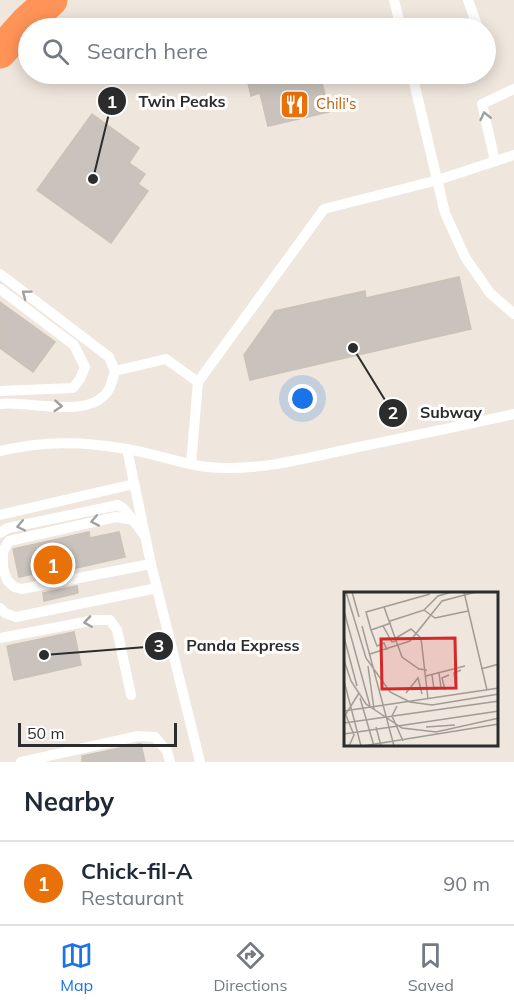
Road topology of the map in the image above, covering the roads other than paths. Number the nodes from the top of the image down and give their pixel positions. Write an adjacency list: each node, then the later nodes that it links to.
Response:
1 (51, 0): 4 (highway)
2 (394, 0): 5 (lane)
3 (468, 0): 6 (lane)
4 (31, 18)
5 (398, 18)
6 (474, 18)
7 (18, 32): 8 (highway)
8 (0, 52)
9 (414, 84): 13 (lane)
10 (514, 90): 12 (lane, one-way to 10)
11 (514, 155): 12 (lane)
12 (495, 161): 13 (lane)
13 (438, 180): 16 (lane); 18 (lane)
14 (0, 274): 17 (lane, one-way to 14)
15 (0, 289): 19 (lane)
16 (514, 314)
17 (115, 370): 18 (lane); 20 (lane, one-way to 17)
18 (198, 382): 24 (lane)
19 (0, 391)
20 (0, 404)
21 (514, 414): 24 (lane)
22 (127, 449): 23 (lane); 24 (lane); 25 (lane)
23 (0, 451)
24 (191, 464)
25 (134, 483): 26 (lane); 29 (lane)
26 (0, 515)
27 (133, 520): 28 (lane, one-way to 28); 29 (lane); 30 (lane, one-way to 30)
28 (0, 533)
29 (145, 536): 30 (lane)
30 (151, 564): 31 (lane)
31 (157, 588): 32 (lane); 37 (lane)
32 (0, 608)
33 (0, 638): 34 (lane, one-way to 33)
34 (131, 695)
35 (21, 762): 36 (lane)
36 (170, 762)
37 (200, 762)

